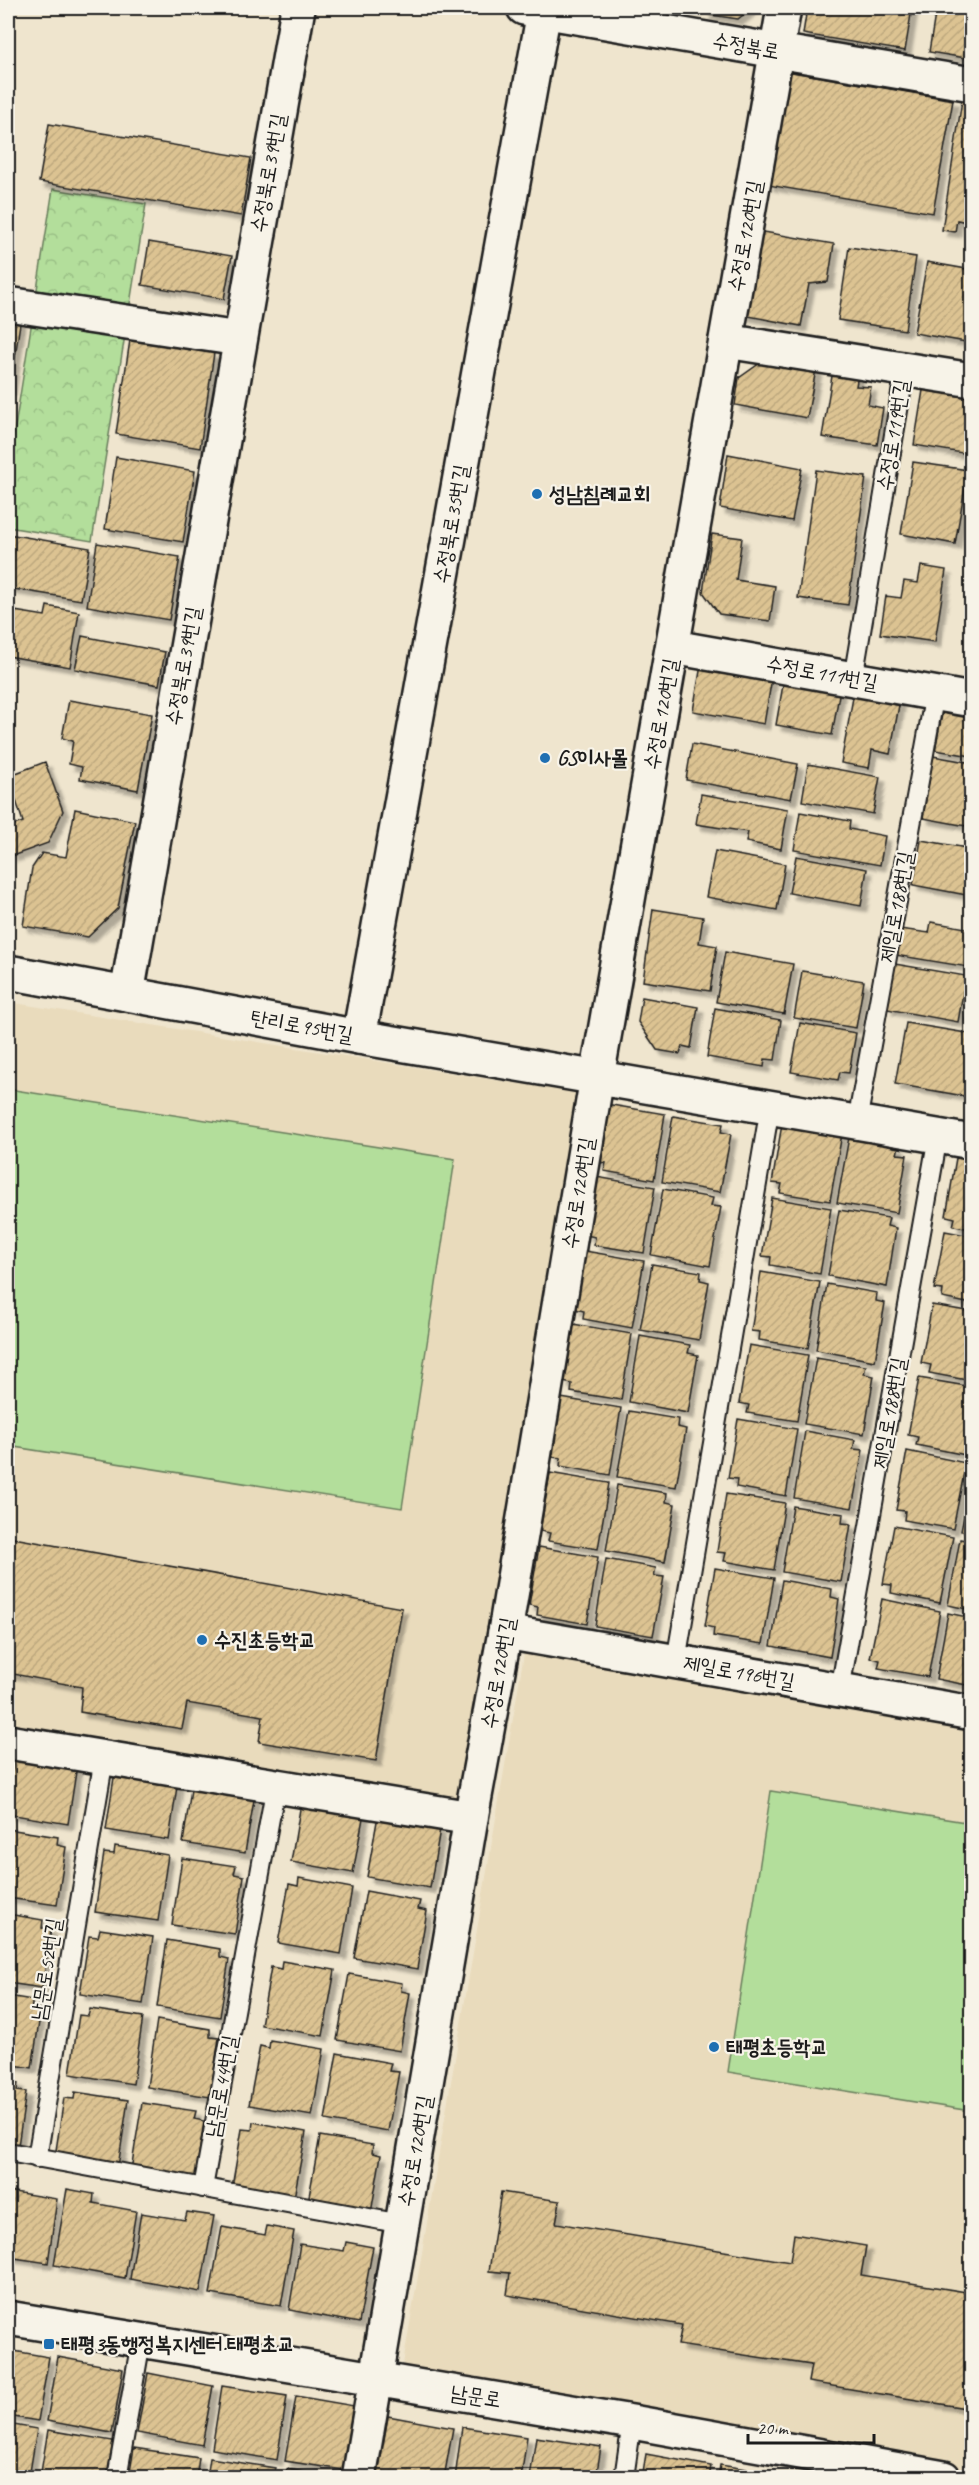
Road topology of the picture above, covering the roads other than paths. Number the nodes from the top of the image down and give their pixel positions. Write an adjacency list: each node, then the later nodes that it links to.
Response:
1 (298, 8): 7 (street, 수정북로39번길)
2 (784, 8): 4 (street, 수정로120번길)
3 (532, 9): 4 (street, 수정북로); 17 (street, 수정북로35번길)
4 (778, 51): 5 (street, 수정북로); 8 (street, 수정로120번길)
5 (972, 84)
6 (8, 304): 7 (street)
7 (239, 339): 16 (street, 수정북로39번길)
8 (726, 341): 9 (street, 수정로119번길); 11 (street, 수정로120번길)
9 (905, 369): 10 (street); 12 (lane, 수정로119번길)
10 (972, 380)
11 (674, 647): 12 (street, 수정로111번길); 18 (street, 수정로120번길)
12 (853, 679): 13 (street, 수정로111번길)
13 (934, 693): 14 (street, 수정로111번길); 20 (lane, 제일로188번길)
14 (972, 700)
15 (10, 963): 16 (street, 탄리로95번길)
16 (127, 994): 17 (street, 탄리로95번길)
17 (359, 1036): 18 (street, 탄리로95번길)
18 (597, 1077): 19 (street); 23 (street, 수정로120번길)
19 (770, 1107): 20 (street); 24 (lane)
20 (857, 1122): 21 (street)
21 (938, 1136): 22 (street); 25 (lane, 제일로188번길)
22 (972, 1142)
23 (506, 1632): 24 (street, 제일로196번길); 30 (street, 수정로120번길)
24 (676, 1661): 25 (street, 제일로196번길)
25 (840, 1690): 26 (street, 제일로196번길)
26 (972, 1713)
27 (8, 1742): 28 (street)
28 (104, 1758): 29 (street); 32 (lane, 남문로52번길)
29 (276, 1785): 30 (street); 33 (lane, 남문로44번길)
30 (471, 1818): 34 (street, 수정로120번길)
31 (8, 2152): 32 (lane)
32 (37, 2158): 33 (lane)
33 (203, 2188): 34 (lane)
34 (402, 2224): 37 (street, 수정로120번길)
35 (8, 2319): 36 (street, 남문로)
36 (141, 2341): 37 (street, 남문로); 40 (lane)
37 (376, 2380): 38 (street, 남문로); 41 (street, 수정로120번길)
38 (633, 2422): 39 (street, 남문로); 42 (lane)
39 (885, 2473): 43 (street, 남문로)
40 (117, 2478)
41 (359, 2478)
42 (624, 2478)
43 (944, 2478)

